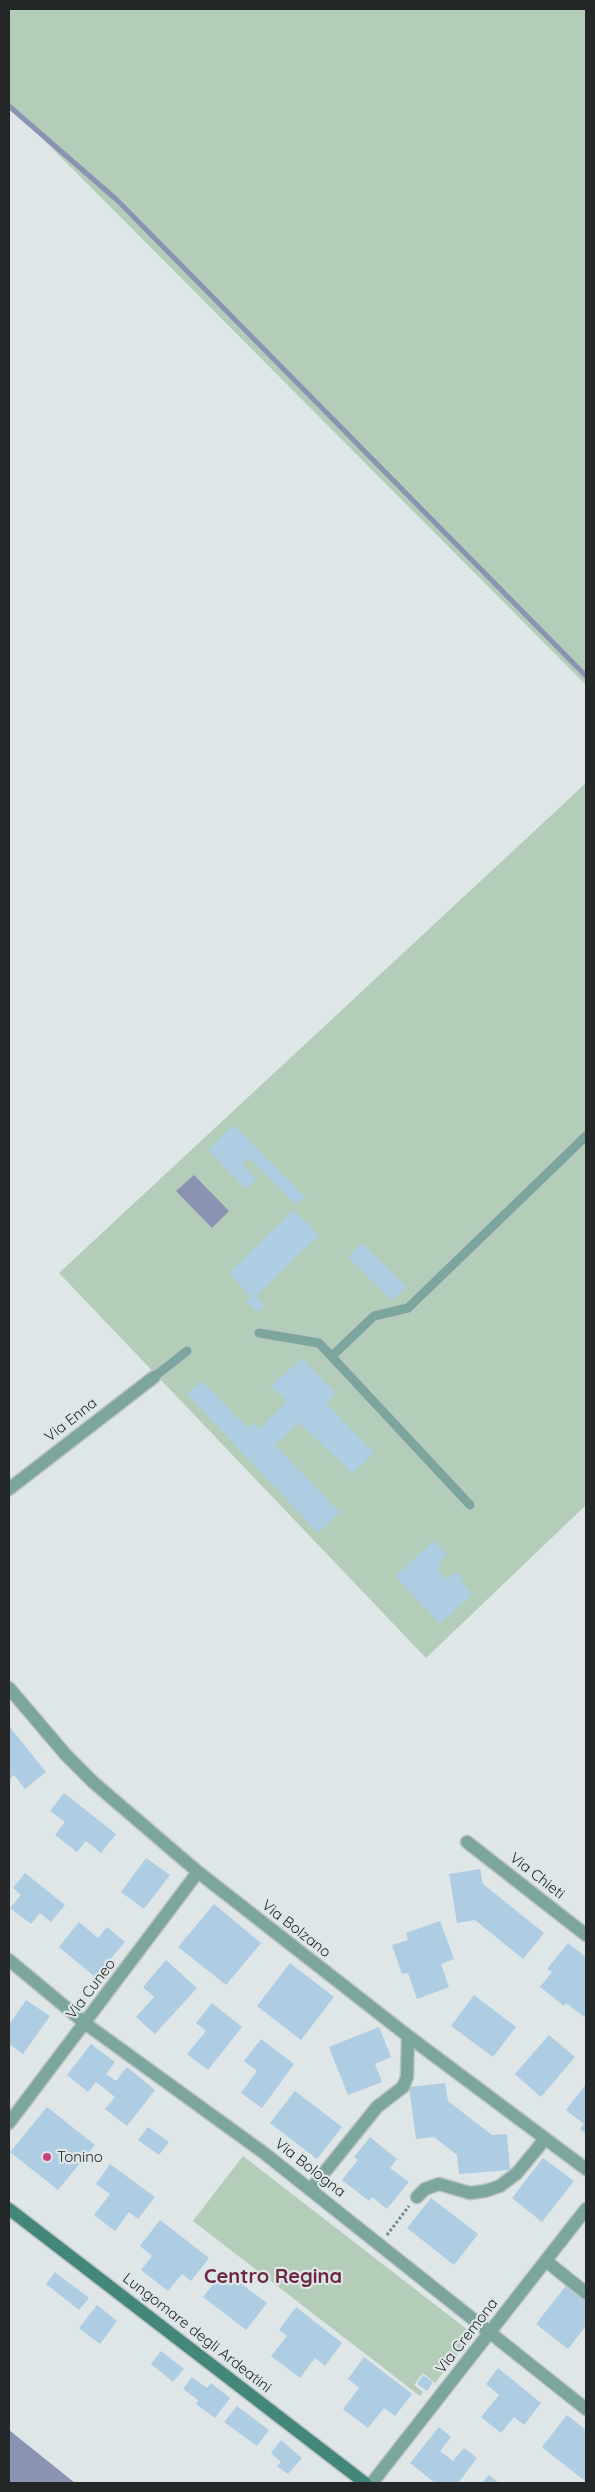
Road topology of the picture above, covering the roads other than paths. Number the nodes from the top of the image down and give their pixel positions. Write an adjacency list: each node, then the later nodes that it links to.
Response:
1 (586, 1136): 4 (lane)
2 (259, 1333): 4 (lane)
3 (187, 1351): 5 (lane)
4 (332, 1356): 7 (lane)
5 (154, 1377): 6 (street, Via Enna)
6 (9, 1489)
7 (470, 1505)
8 (9, 1688): 10 (street, Via Bolzano)
9 (467, 1842): 11 (street, Via Chieti)
10 (198, 1872): 13 (street, Via Cuneo); 14 (street, Via Bolzano)
11 (586, 1935)
12 (9, 1960): 13 (street, Via Bologna)
13 (86, 2024): 15 (street, Via Cuneo); 18 (street, Via Bologna)
14 (408, 2036): 16 (street, Via Bolzano); 18 (street)
15 (9, 2123)
16 (545, 2139): 17 (street, Via Bolzano); 19 (street)
17 (586, 2169)
18 (311, 2189): 24 (street, Via Bologna)
19 (417, 2196)
20 (586, 2209): 22 (street, Via Cremona)
21 (9, 2210): 26 (main road, Lungomare degli Ardeatini)
22 (546, 2261): 23 (street); 24 (street, Via Cremona)
23 (586, 2293)
24 (489, 2333): 25 (street, Via Bologna); 27 (street, Via Cremona)
25 (586, 2409)
26 (365, 2483)
27 (372, 2483)

